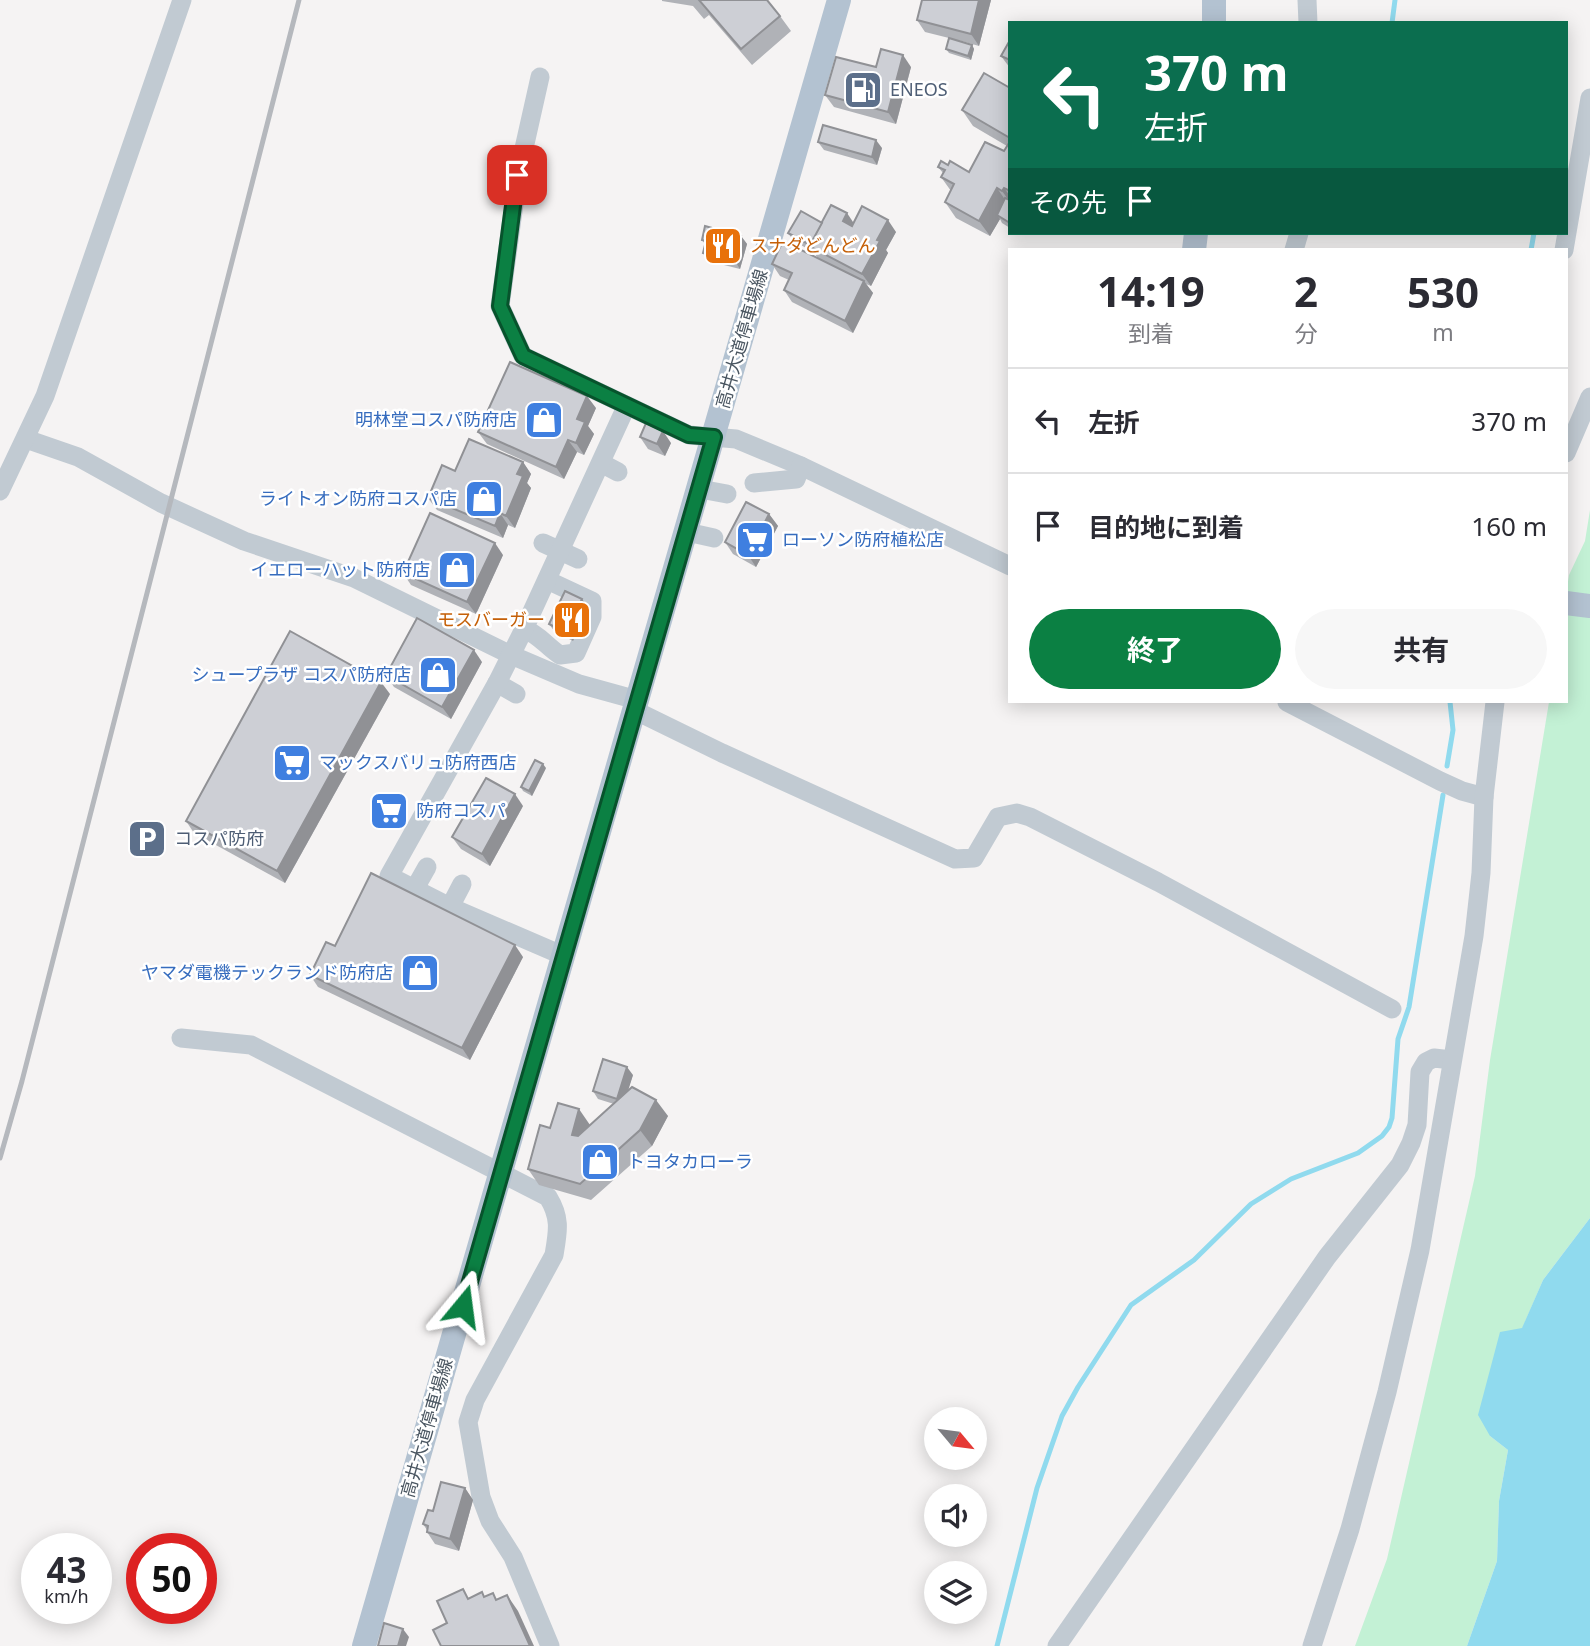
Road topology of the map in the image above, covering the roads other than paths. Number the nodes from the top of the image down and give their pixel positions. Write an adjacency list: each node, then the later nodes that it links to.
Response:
1 (182, 0): 13 (street)
2 (839, 0): 12 (main road, 高井大道停車場線)
3 (1214, 0): 5 (main road)
4 (1307, 0): 6 (street)
5 (1214, 21)
6 (1308, 21)
7 (540, 77): 11 (street)
8 (1590, 98): 9 (street)
9 (1568, 227)
10 (1590, 397): 14 (street)
11 (626, 407): 12 (street); 23 (street)
12 (714, 437): 15 (street); 17 (main road, 高井大道停車場線)
13 (26, 439): 18 (street); 27 (street)
14 (1568, 448)
15 (802, 466): 16 (street); 22 (street)
16 (754, 483)
17 (700, 489): 19 (street); 20 (main road, 高井大道停車場線)
18 (0, 491)
19 (727, 494)
20 (687, 532): 21 (street); 32 (main road, 高井大道停車場線)
21 (714, 538)
22 (1008, 565)
23 (547, 580): 26 (street); 26 (street)
24 (1568, 603): 25 (main road)
25 (1590, 606)
26 (524, 629): 27 (street)
27 (511, 656): 28 (street); 32 (street)
28 (497, 684): 29 (street); 36 (street)
29 (516, 694)
30 (1289, 703): 33 (street)
31 (1495, 703): 33 (street)
32 (636, 705): 38 (main road, 高井大道停車場線); 39 (street)
33 (1484, 797): 41 (street)
34 (427, 867): 36 (street)
35 (462, 884): 37 (street)
36 (414, 890): 37 (street)
37 (450, 907): 38 (street)
38 (564, 956): 42 (main road, 高井大道停車場線)
39 (1392, 1009)
40 (181, 1038): 42 (street)
41 (1452, 1060): 45 (street); 46 (street)
42 (500, 1175): 43 (main road, 高井大道停車場線); 44 (street)
43 (364, 1646)
44 (550, 1646)
45 (1057, 1646)
46 (1312, 1646)

